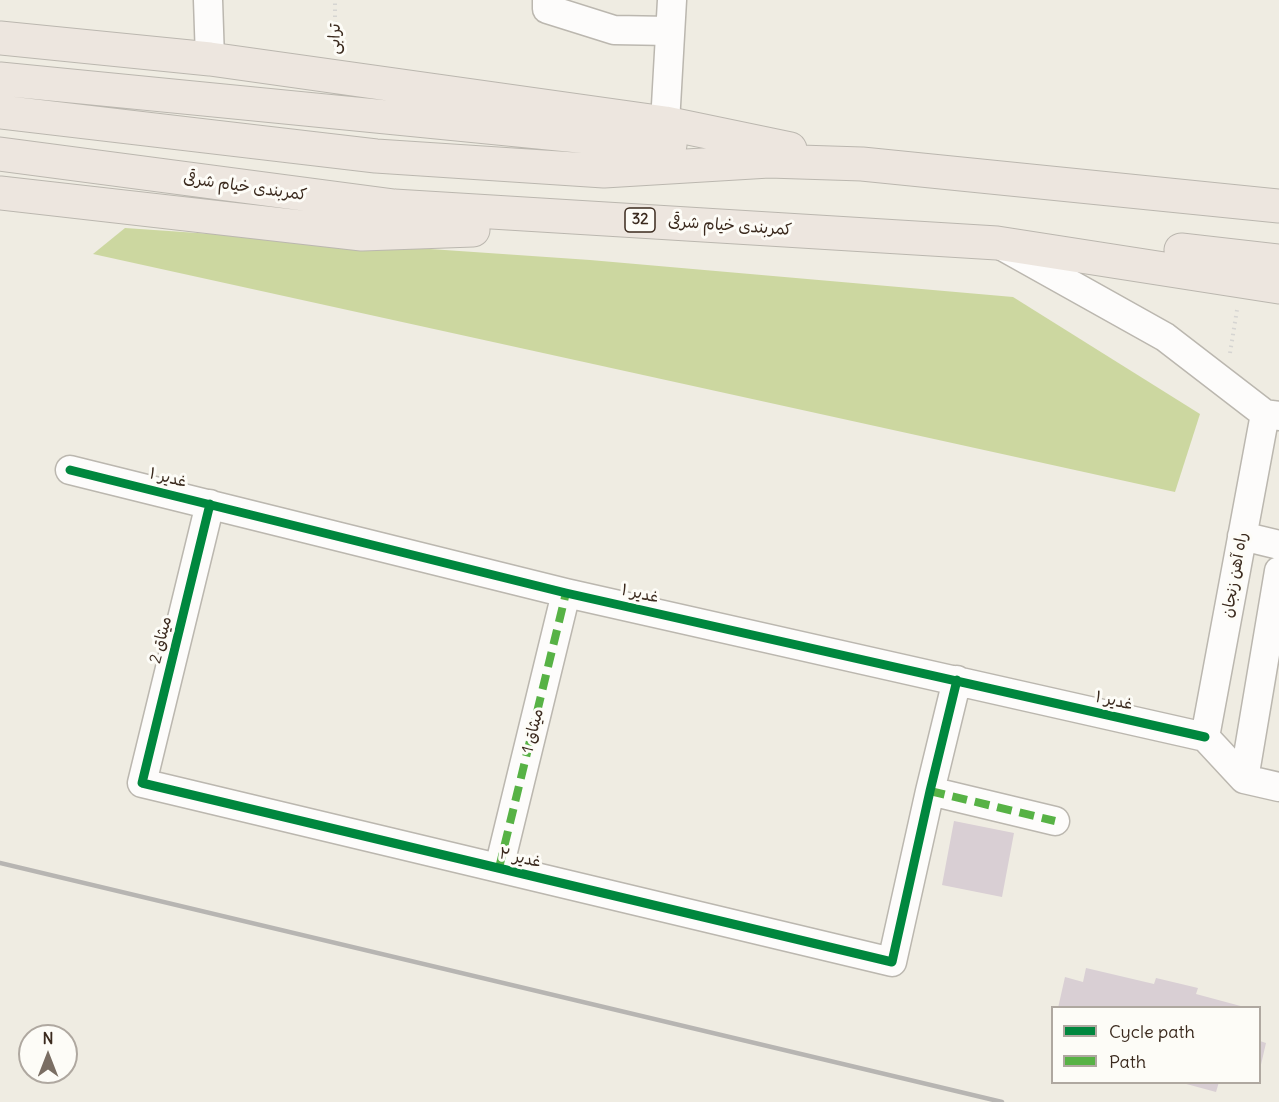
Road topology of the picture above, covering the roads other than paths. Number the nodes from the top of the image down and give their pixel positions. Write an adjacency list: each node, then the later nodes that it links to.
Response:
1 (208, 0): 6 (street)
2 (547, 0): 4 (street)
3 (672, 0): 4 (street)
4 (670, 31): 9 (street)
5 (0, 38): 6 (highway)
6 (210, 59): 9 (highway)
7 (0, 79): 11 (highway)
8 (0, 112): 11 (highway)
9 (665, 123): 11 (highway)
10 (0, 154): 16 (highway, کمربندی خیام شرقی / 32)
11 (862, 164): 13 (highway)
12 (0, 193): 14 (highway)
13 (1279, 206)
14 (148, 210): 15 (highway); 16 (highway)
15 (0, 212)
16 (684, 223): 17 (highway, کمربندی خیام شرقی / 32)
17 (997, 243): 18 (highway); 19 (highway, کمربندی خیام شرقی / 32); 20 (street)
18 (1279, 261)
19 (1279, 288)
20 (1272, 415): 23 (street, راه آهن زنجان)
21 (70, 470): 22 (street, غدیر ۱)
22 (210, 504): 26 (street, غدیر ۱); 30 (street, میثاق 2)
23 (1242, 536): 24 (street); 28 (street, راه آهن زنجان)
24 (1279, 546)
25 (1279, 572): 29 (street)
26 (566, 593): 27 (street, غدیر ۱); 34 (street, میثاق 1)
27 (957, 680): 28 (street, غدیر ۱); 32 (street)
28 (1205, 737): 29 (street)
29 (1244, 779): 31 (street)
30 (142, 783): 34 (street, غدیر ۲)
31 (1279, 787)
32 (930, 791): 33 (street); 34 (street, غدیر ۲)
33 (1054, 822)
34 (499, 868)

